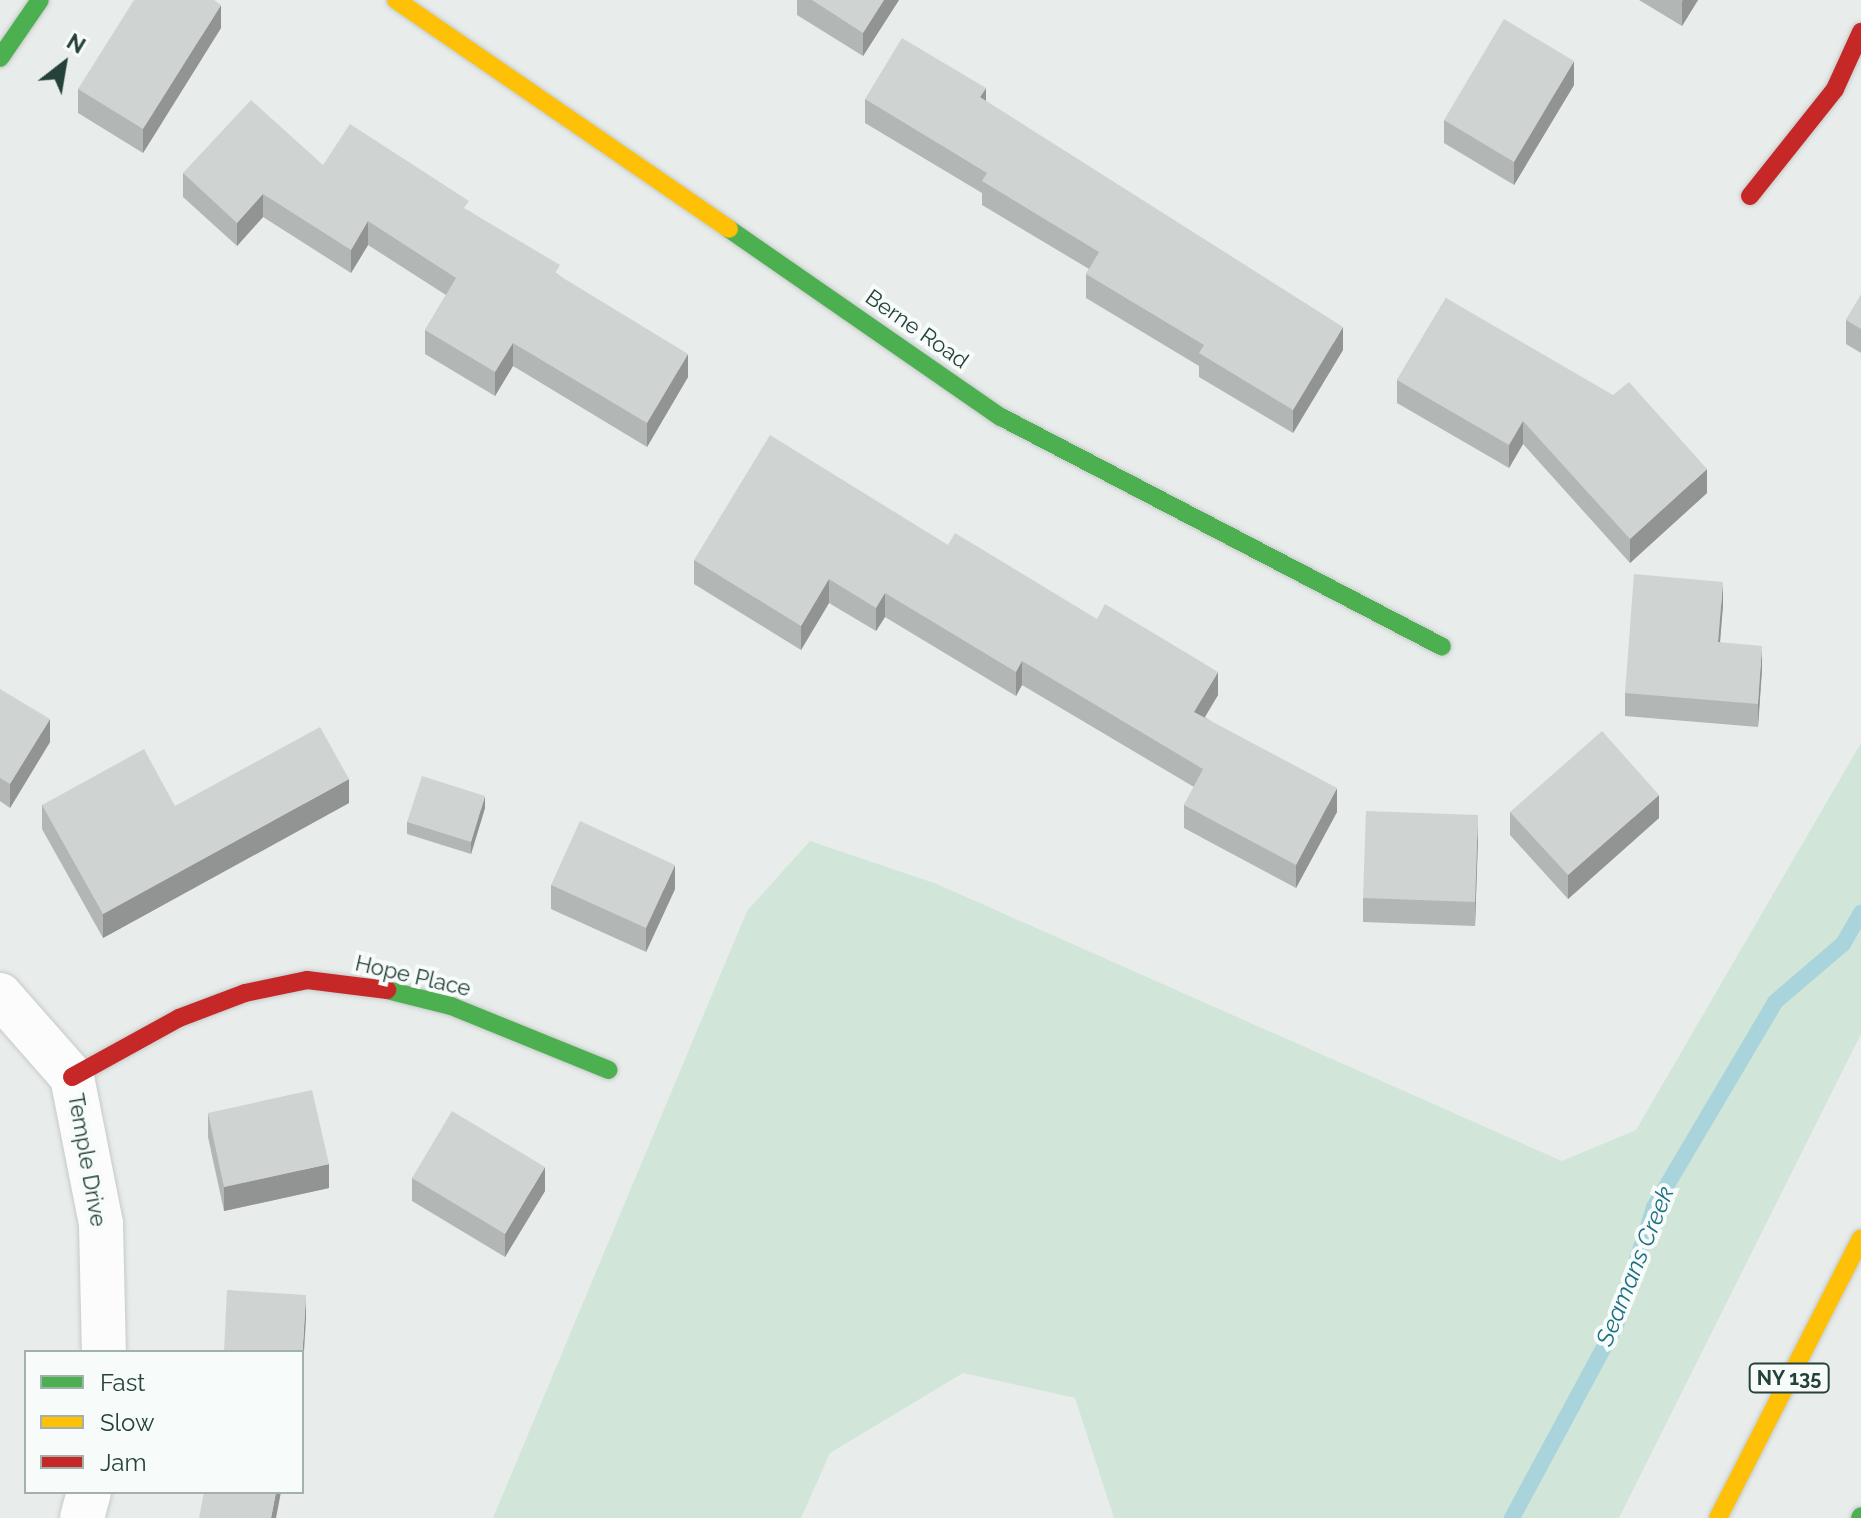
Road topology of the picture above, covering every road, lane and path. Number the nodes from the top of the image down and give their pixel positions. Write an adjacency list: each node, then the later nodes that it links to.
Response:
1 (40, 0): 4 (main road)
2 (396, 0): 6 (main road, Berne Road)
3 (1861, 32): 5 (main road)
4 (0, 58)
5 (1750, 196)
6 (1442, 647)
7 (0, 995): 9 (street, Temple Drive)
8 (609, 1070): 9 (main road, Hope Place)
9 (72, 1077): 11 (street, Temple Drive)
10 (1861, 1239): 14 (main road, NY 135)
11 (104, 1350)
12 (88, 1494): 13 (street)
13 (82, 1518)
14 (1718, 1518)

